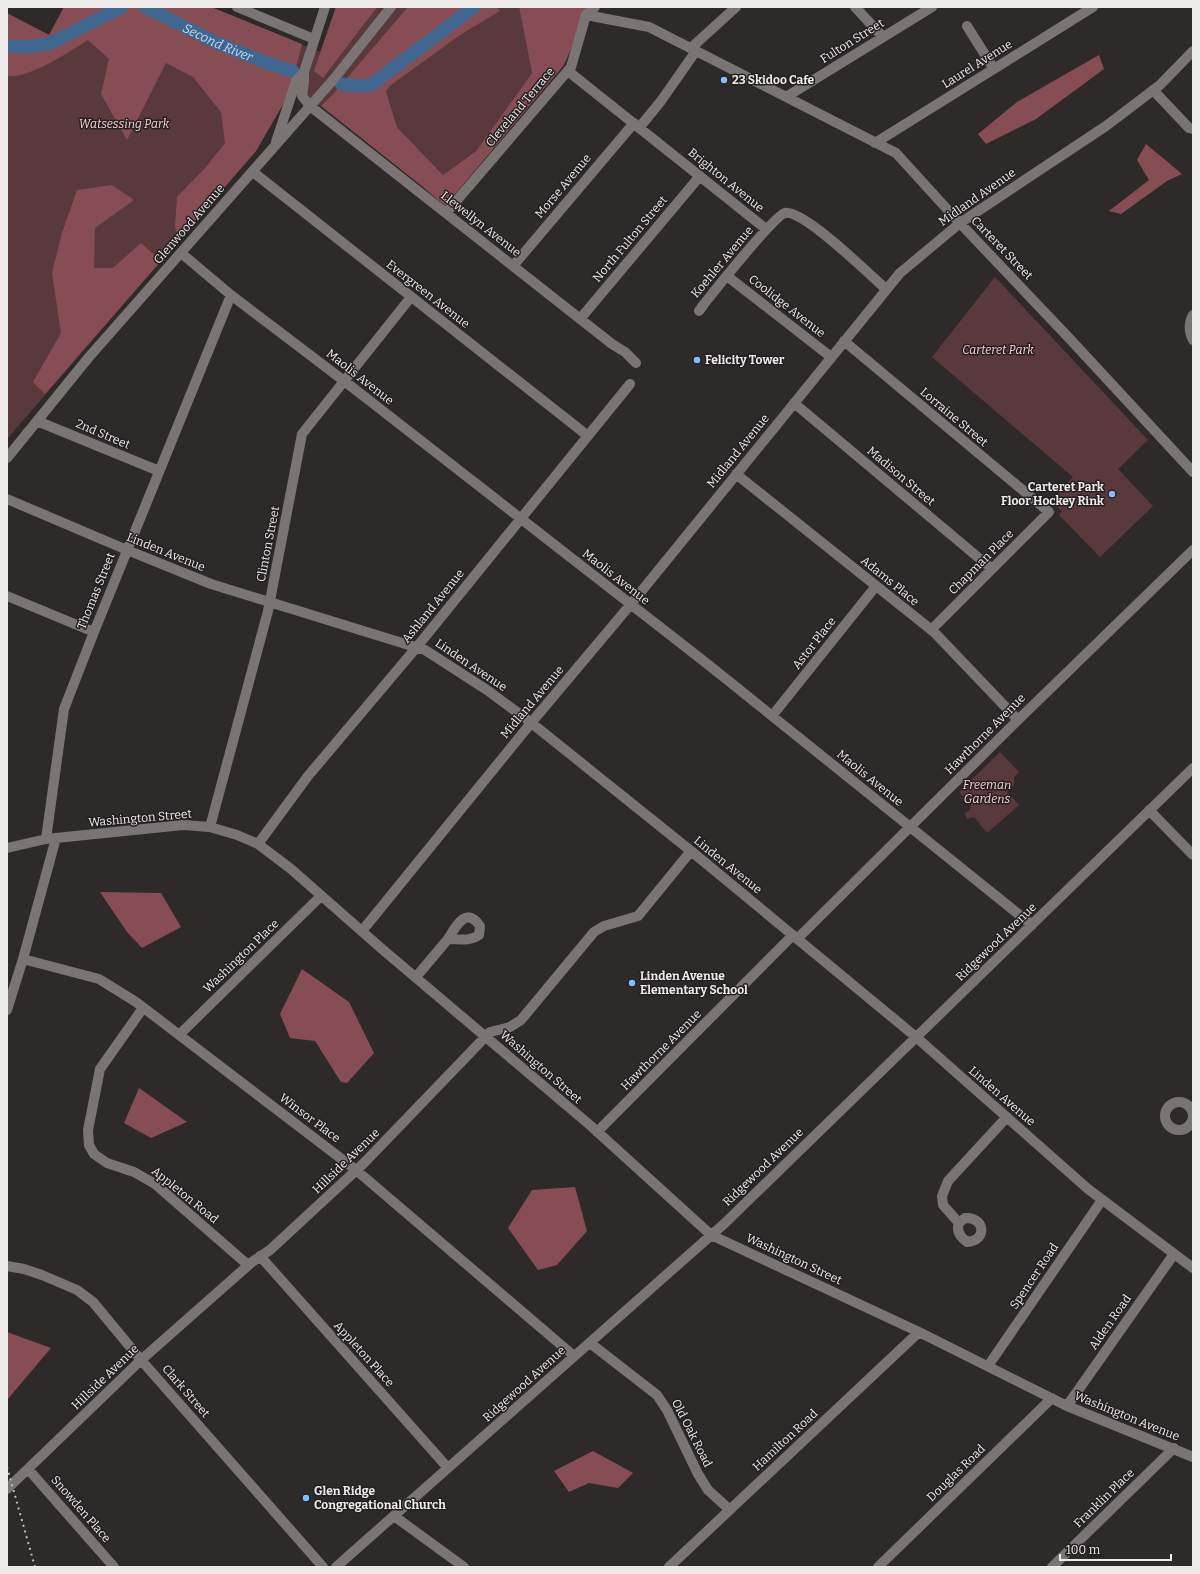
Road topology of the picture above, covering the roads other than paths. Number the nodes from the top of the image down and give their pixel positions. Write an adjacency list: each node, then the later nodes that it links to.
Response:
1 (237, 7): 12 (street)
2 (325, 7): 12 (street)
3 (391, 7): 20 (street, Glenwood Avenue)
4 (595, 7): 9 (street)
5 (736, 7): 13 (street, Morse Avenue)
6 (855, 7): 11 (street)
7 (932, 7): 11 (street, Fulton Street)
8 (1093, 7): 15 (street, Laurel Avenue)
9 (586, 15): 13 (street, Carteret Street); 16 (street, Cleveland Terrace)
10 (967, 26): 15 (street)
11 (883, 37): 19 (street, Fulton Street)
12 (314, 39): 17 (street)
13 (693, 49): 19 (street, Carteret Street); 21 (street, Morse Avenue)
14 (1193, 51): 18 (street, Midland Avenue)
15 (994, 69): 23 (street, Laurel Avenue)
16 (568, 71): 21 (street, Brighton Avenue); 27 (street, Cleveland Terrace)
17 (304, 72): 20 (street); 24 (street)
18 (1153, 90): 22 (street); 28 (street, Midland Avenue)
19 (786, 97): 23 (street, Carteret Street)
20 (310, 106): 24 (street, Glenwood Avenue); 27 (street, Llewellyn Avenue)
21 (636, 126): 26 (street, Brighton Avenue); 31 (street, Morse Avenue)
22 (1193, 129)
23 (875, 143): 28 (street, Carteret Street)
24 (274, 148): 25 (street, Glenwood Avenue)
25 (253, 172): 30 (street, Glenwood Avenue); 35 (street, Evergreen Avenue)
26 (700, 176): 29 (street, Brighton Avenue); 38 (street, North Fulton Street)
27 (446, 213): 31 (street, Llewellyn Avenue)
28 (960, 223): 33 (street, Midland Avenue); 50 (street, Carteret Street)
29 (766, 229): 32 (street, Koehler Avenue); 33 (street, Brighton Avenue)
30 (181, 253): 34 (street, Maolis Avenue); 46 (street, Glenwood Avenue)
31 (513, 266): 38 (street, Llewellyn Avenue)
32 (727, 276): 36 (street, Koehler Avenue); 41 (street, Coolidge Avenue)
33 (886, 289): 40 (street, Midland Avenue)
34 (231, 295): 43 (street, Maolis Avenue); 49 (street, Thomas Street)
35 (411, 297): 43 (street, Clinton Street); 47 (street, Evergreen Avenue)
36 (699, 311)
37 (1193, 315): 39 (street)
38 (580, 319): 42 (street, Llewellyn Avenue)
39 (1193, 340)
40 (844, 341): 41 (street, Midland Avenue); 53 (street, Lorraine Street)
41 (831, 357): 45 (street, Midland Avenue)
42 (636, 363)
43 (345, 382): 54 (street, Maolis Avenue); 60 (street, Clinton Street)
44 (630, 384): 47 (street, Ashland Avenue)
45 (794, 403): 51 (street, Midland Avenue); 57 (street, Madison Street)
46 (37, 421): 48 (street, Glenwood Avenue); 49 (street, 2nd Street)
47 (588, 436): 54 (street, Ashland Avenue)
48 (7, 458)
49 (159, 471): 55 (street, Thomas Street)
50 (1193, 472)
51 (736, 474): 58 (street, Adams Place); 61 (street, Midland Avenue)
52 (7, 499): 55 (street, Linden Avenue)
53 (1049, 512): 57 (street, Chapman Place)
54 (521, 518): 61 (street, Maolis Avenue); 64 (street, Ashland Avenue)
55 (127, 550): 60 (street, Linden Avenue); 63 (street, Thomas Street)
56 (1193, 550): 66 (street, Hawthorne Avenue)
57 (992, 569): 62 (street, Chapman Place)
58 (876, 586): 62 (street, Adams Place); 65 (street, Astor Place)
59 (7, 596): 63 (street)
60 (270, 602): 64 (street, Linden Avenue); 70 (street, Clinton Street)
61 (631, 604): 65 (street, Maolis Avenue); 67 (street, Midland Avenue)
62 (931, 630): 66 (street, Adams Place)
63 (94, 632): 72 (street, Thomas Street)
64 (416, 648): 67 (street, Linden Avenue); 73 (street, Ashland Avenue)
65 (772, 716): 71 (street, Maolis Avenue)
66 (1018, 720): 71 (street, Hawthorne Avenue)
67 (531, 723): 75 (street, Linden Avenue); 79 (street, Midland Avenue)
68 (1193, 768): 69 (street, Ridgewood Avenue)
69 (1149, 810): 76 (street); 78 (street, Ridgewood Avenue)
70 (210, 827): 72 (street, Washington Street); 73 (street, Washington Street)
71 (910, 827): 78 (street, Maolis Avenue); 80 (street, Hawthorne Avenue)
72 (51, 838): 74 (street, Washington Street); 82 (street, Thomas Street)
73 (258, 844): 77 (street, Washington Street)
74 (7, 848)
75 (691, 852): 80 (street, Linden Avenue); 87 (street, Hillside Avenue)
76 (1193, 855)
77 (321, 896): 79 (street, Washington Street); 86 (street, Washington Place)
78 (1032, 924): 88 (street, Ridgewood Avenue)
79 (362, 931): 83 (street, Washington Street)
80 (795, 937): 88 (street, Linden Avenue); 90 (street, Hawthorne Avenue)
81 (448, 938): 83 (street)
82 (23, 959): 84 (street, Winsor Place); 85 (street, Thomas Street)
83 (416, 977): 87 (street, Washington Street)
84 (143, 1008): 86 (street, Winsor Place); 97 (street, Appleton Road)
85 (7, 1010)
86 (179, 1035): 91 (street, Winsor Place)
87 (485, 1036): 90 (street, Washington Street); 91 (street, Hillside Avenue)
88 (916, 1037): 89 (street, Linden Avenue); 94 (street, Ridgewood Avenue)
89 (1007, 1118): 92 (street, Linden Avenue); 93 (street)
90 (597, 1132): 94 (street, Washington Street)
91 (356, 1170): 96 (street, Hillside Avenue); 102 (street, Winsor Place)
92 (1102, 1200): 95 (street, Linden Avenue); 104 (street, Spencer Road)
93 (959, 1222)
94 (711, 1235): 100 (street, Washington Street); 101 (street, Ridgewood Avenue)
95 (1174, 1254): 99 (street, Linden Avenue); 106 (street, Alden Road)
96 (260, 1256): 97 (street, Hillside Avenue); 109 (street, Appleton Place)
97 (248, 1265): 103 (street, Hillside Avenue)
98 (7, 1266): 103 (street, Clark Street)
99 (1193, 1268)
100 (919, 1332): 104 (street, Washington Street); 112 (street, Hamilton Road)
101 (590, 1342): 102 (street, Ridgewood Avenue); 112 (street, Old Oak Road)
102 (574, 1356): 109 (street, Ridgewood Avenue)
103 (141, 1360): 110 (street, Hillside Avenue); 115 (street, Clark Street)
104 (988, 1366): 105 (street, Washington Street)
105 (1052, 1398): 106 (street, Washington Avenue); 119 (street, Douglas Road)
106 (1067, 1406): 107 (street, Washington Avenue)
107 (1174, 1448): 108 (street, Washington Avenue); 120 (street, Franklin Place)
108 (1193, 1457)
109 (448, 1468): 113 (street, Ridgewood Avenue)
110 (28, 1469): 111 (street, Hillside Avenue); 114 (street, Snowden Place)
111 (7, 1489)
112 (730, 1510): 118 (street, Hamilton Road)
113 (394, 1516): 116 (street, Ridgewood Avenue); 117 (street)
114 (114, 1567)
115 (323, 1567)
116 (336, 1567)
117 (464, 1567)
118 (669, 1567)
119 (878, 1567)
120 (1052, 1567)

